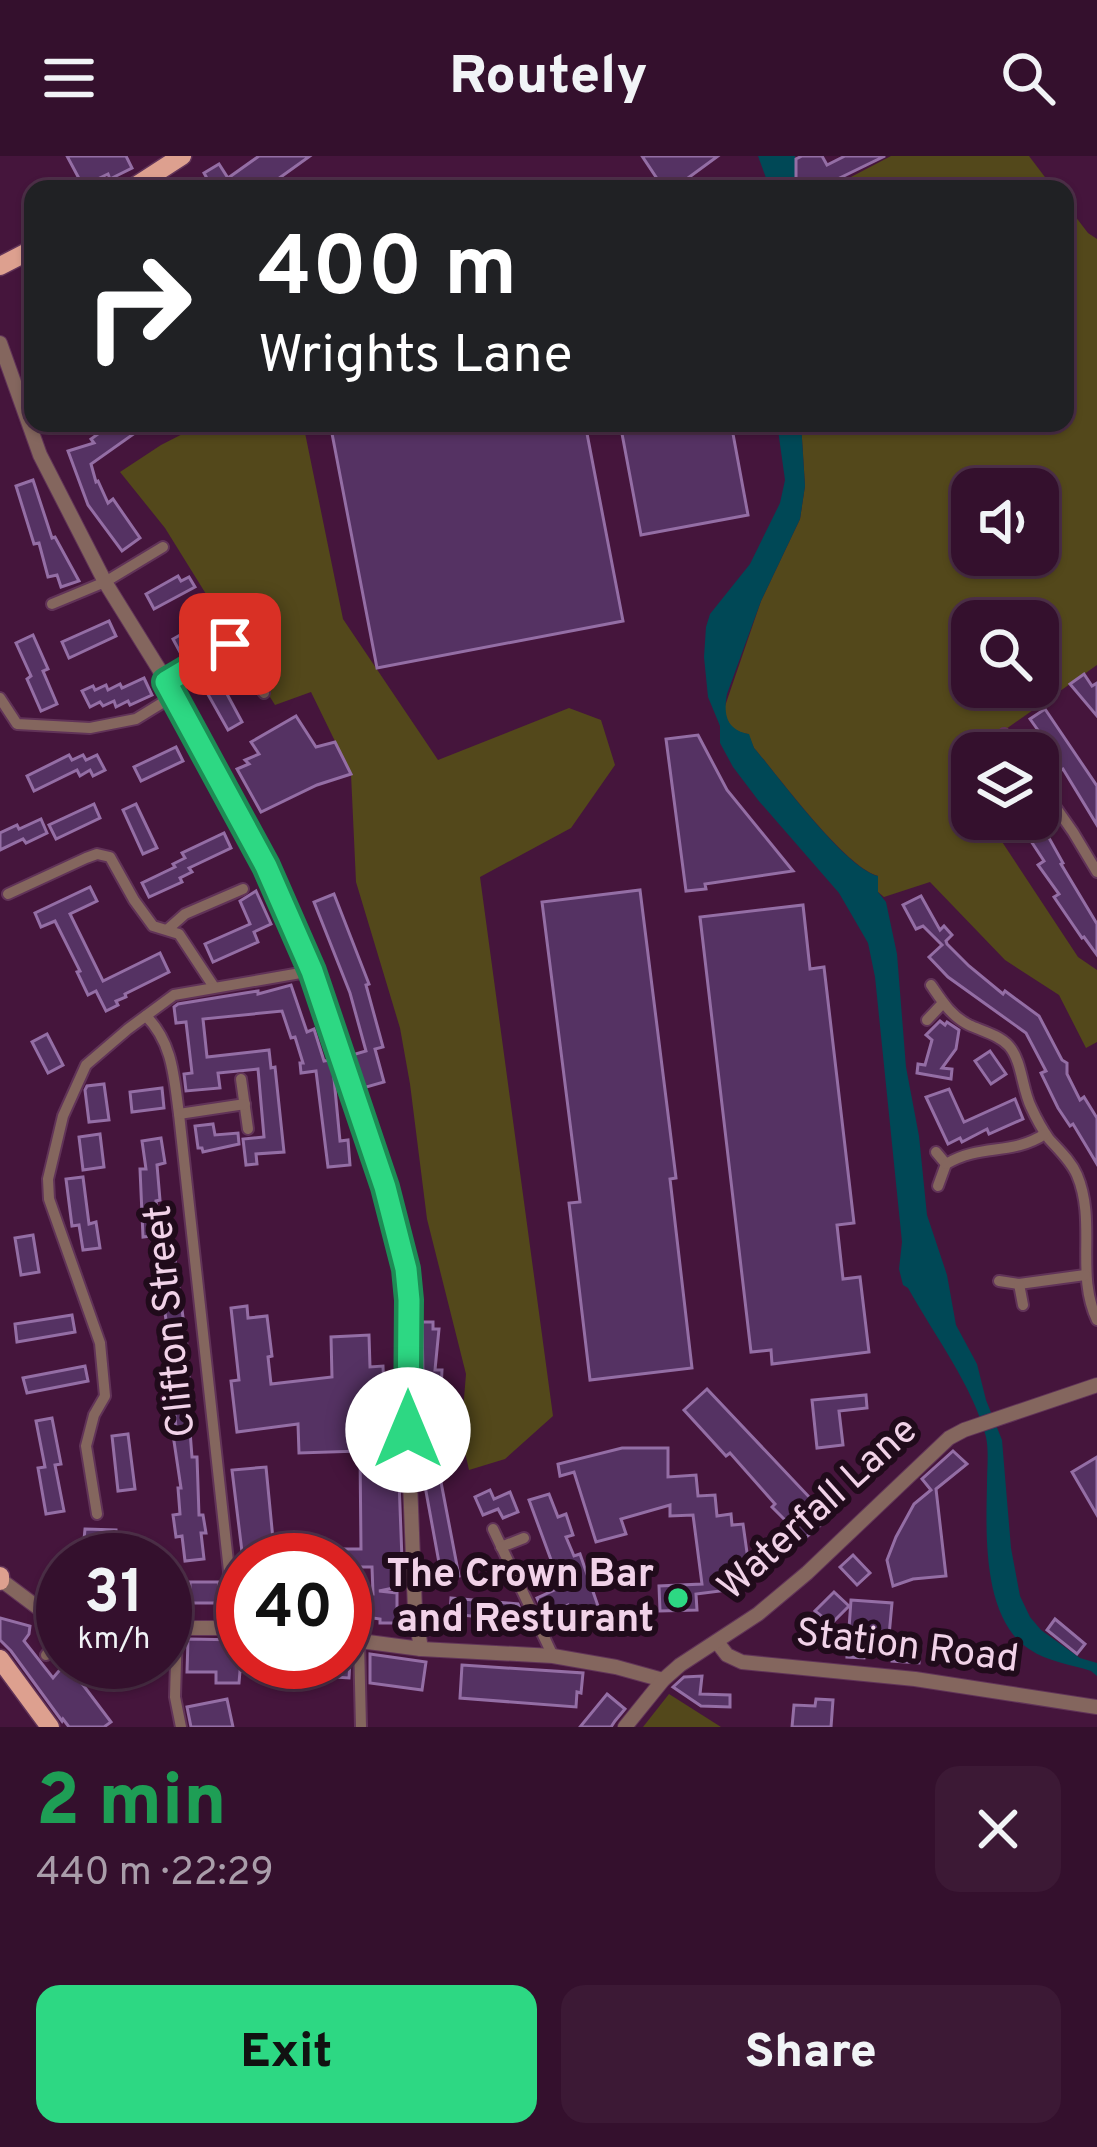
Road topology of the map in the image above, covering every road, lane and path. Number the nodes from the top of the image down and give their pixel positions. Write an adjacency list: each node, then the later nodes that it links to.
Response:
1 (182, 156): 2 (main road)
2 (145, 180)
3 (0, 344): 4 (street)
4 (24, 401)
5 (35, 432): 7 (street)
6 (163, 547): 7 (street)
7 (105, 582): 8 (street); 9 (street)
8 (52, 604)
9 (171, 688): 10 (street); 11 (street); 17 (street)
10 (264, 693)
11 (0, 698)
12 (1059, 812): 13 (street)
13 (1097, 872)
14 (243, 889): 16 (street)
15 (8, 894): 16 (street)
16 (168, 929): 19 (street)
17 (312, 971): 19 (street); 46 (street)
18 (931, 985): 20 (street)
19 (214, 988): 21 (street)
20 (943, 1003): 22 (street); 27 (street)
21 (146, 1016): 25 (street, Clifton Street); 37 (street)
22 (927, 1020)
23 (241, 1079): 24 (street)
24 (245, 1104): 25 (street); 26 (street)
25 (179, 1114): 39 (street, Clifton Street)
26 (248, 1129)
27 (1046, 1134): 29 (street); 31 (street)
28 (935, 1152): 29 (street)
29 (946, 1164): 30 (street)
30 (938, 1186)
31 (1085, 1275): 33 (street); 35 (street)
32 (999, 1281): 33 (street)
33 (1019, 1284): 34 (street)
34 (1023, 1305)
35 (1097, 1320)
36 (1097, 1385): 44 (street, Waterfall Lane)
37 (97, 1514)
38 (493, 1529): 41 (street)
39 (225, 1533)
40 (524, 1538): 41 (street)
41 (501, 1547): 47 (street)
42 (0, 1579): 43 (street)
43 (36, 1606)
44 (717, 1642): 50 (street, Waterfall Lane); 54 (street, Station Road)
45 (372, 1643): 46 (street)
46 (422, 1649): 47 (street)
47 (553, 1656): 50 (street)
48 (0, 1659): 51 (main road)
49 (0, 1678): 51 (main road)
50 (663, 1679): 58 (street, Waterfall Lane)
51 (22, 1688): 55 (main road)
52 (175, 1689): 56 (street)
53 (357, 1689): 57 (street)
54 (1097, 1707)
55 (50, 1727)
56 (181, 1727)
57 (361, 1727)
58 (625, 1727)

